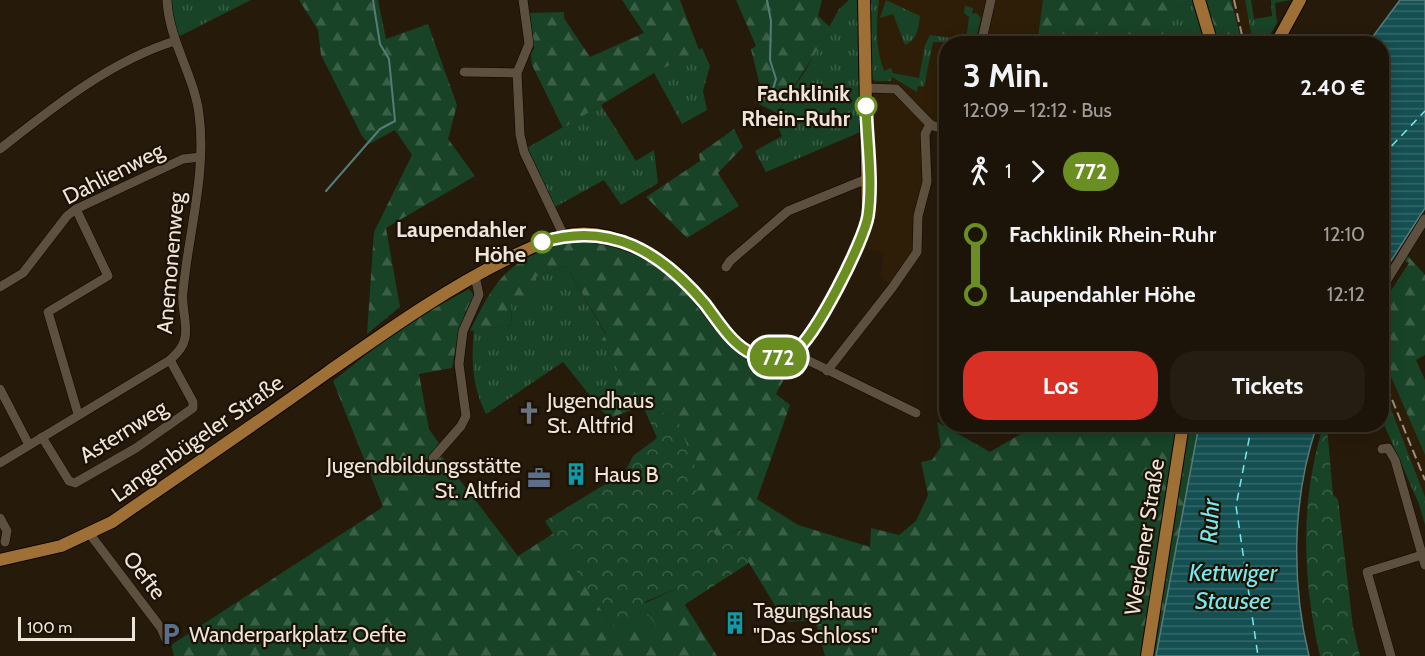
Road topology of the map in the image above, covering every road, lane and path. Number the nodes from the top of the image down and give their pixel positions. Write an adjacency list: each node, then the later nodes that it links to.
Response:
1 (167, 0): 10 (street, Anemonenweg)
2 (523, 0): 12 (street)
3 (864, 0): 13 (main road)
4 (991, 0): 7 (street)
5 (1199, 0): 8 (main road)
6 (1300, 0): 9 (main road)
7 (983, 36)
8 (1210, 36)
9 (1280, 36)
10 (175, 41): 16 (street); 17 (street, Anemonenweg)
11 (465, 72): 12 (street)
12 (517, 73): 21 (street)
13 (865, 88): 14 (street); 18 (main road)
14 (930, 124): 15 (street); 28 (street)
15 (939, 127)
16 (0, 149)
17 (200, 157): 19 (street, Dahlienweg); 27 (street, Anemonenweg)
18 (869, 178): 22 (street); 26 (main road)
19 (76, 209): 25 (street, Dahlienweg); 31 (street)
20 (1425, 219): 24 (street)
21 (564, 236): 23 (main road, Langenbügeler Straße); 26 (main road, Langenbügeler Straße)
22 (726, 267)
23 (475, 276): 36 (street); 39 (main road, Langenbügeler Straße)
24 (1389, 277)
25 (0, 287)
26 (793, 353): 28 (street)
27 (170, 360): 31 (street, Anemonenweg); 33 (street, Asternweg)
28 (827, 370): 30 (street)
29 (0, 389): 34 (street)
30 (916, 413)
31 (78, 414): 33 (street, Anemonenweg)
32 (1182, 432): 44 (main road, Werdener Straße)
33 (42, 437): 34 (street, Anemonenweg)
34 (28, 445): 37 (street, Anemonenweg)
35 (1382, 449): 42 (street)
36 (433, 458)
37 (0, 463)
38 (0, 518): 40 (street)
39 (89, 533): 41 (main road, Langenbügeler Straße); 43 (street, Oefte)
40 (5, 542)
41 (0, 560)
42 (1424, 560): 45 (street)
43 (167, 642)
44 (1147, 656)
45 (1391, 656)

